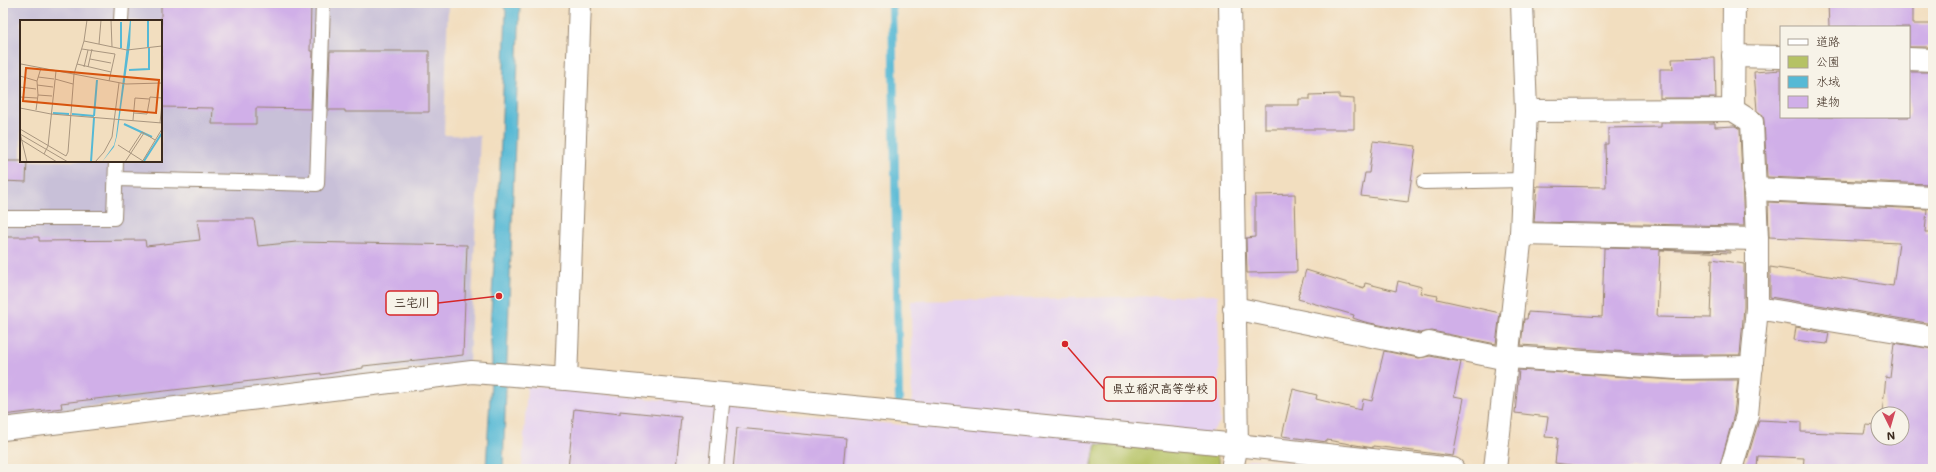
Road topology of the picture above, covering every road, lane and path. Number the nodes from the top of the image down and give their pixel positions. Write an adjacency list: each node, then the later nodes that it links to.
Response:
1 (122, 3): 7 (lane)
2 (323, 3): 15 (lane)
3 (580, 3): 28 (street)
4 (1230, 3): 23 (street)
5 (1522, 3): 13 (street)
6 (1734, 3): 8 (street)
7 (121, 20)
8 (1733, 56): 9 (street); 12 (street)
9 (1780, 57)
10 (1910, 59): 11 (street)
11 (1933, 60)
12 (1733, 110): 13 (street); 18 (street)
13 (1526, 111): 16 (street)
14 (116, 162): 15 (lane)
15 (116, 179): 20 (lane)
16 (1523, 180): 17 (lane); 21 (street)
17 (1424, 182)
18 (1754, 189): 19 (street); 22 (street)
19 (1933, 197)
20 (3, 218)
21 (1521, 234): 22 (street); 26 (street)
22 (1757, 239): 24 (street)
23 (1234, 308): 26 (street); 31 (street)
24 (1757, 308): 25 (street); 27 (street)
25 (1933, 337)
26 (1508, 358): 27 (street); 35 (street)
27 (1752, 367): 36 (street)
28 (566, 378): 29 (street); 30 (street)
29 (723, 394): 31 (street); 32 (lane)
30 (3, 429)
31 (1237, 445): 33 (street); 34 (street)
32 (716, 469)
33 (1232, 469)
34 (1453, 469)
35 (1495, 469)
36 (1731, 469)

